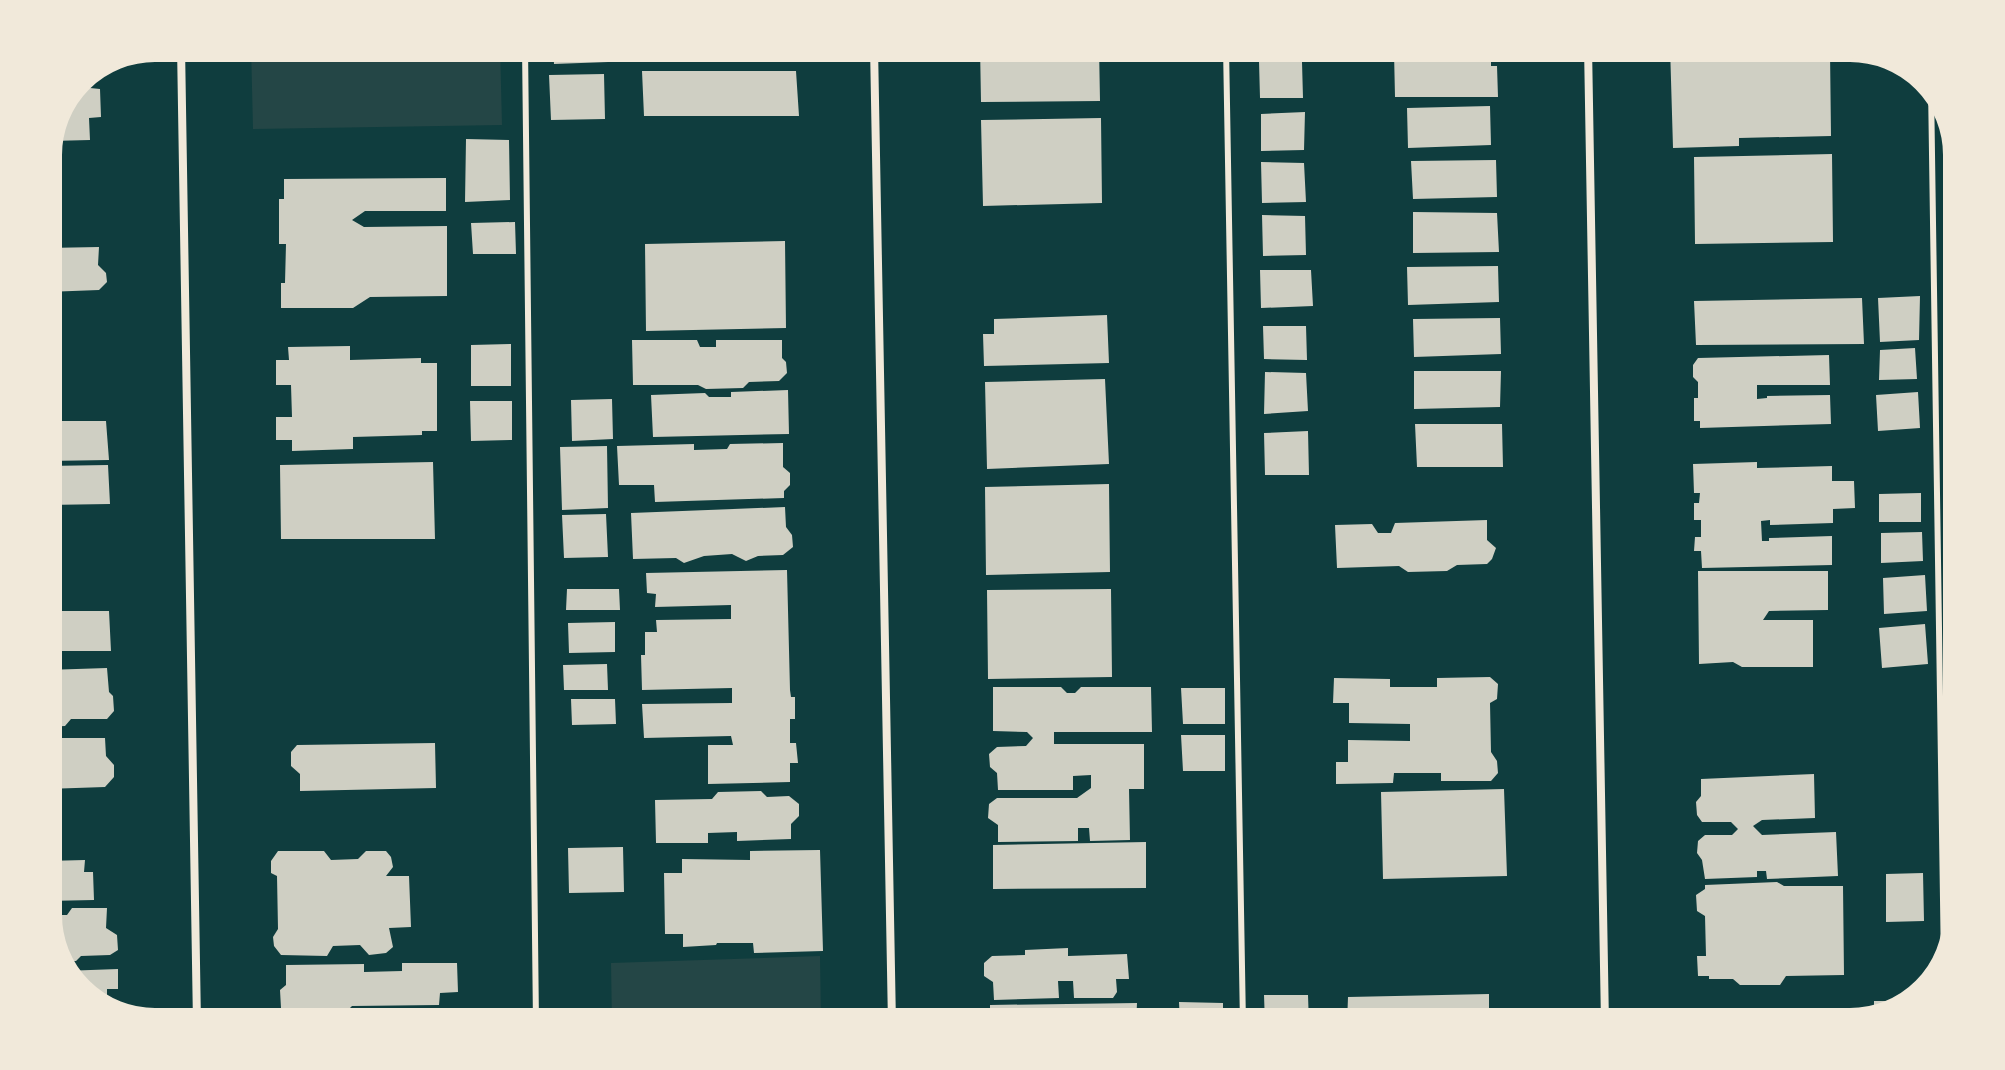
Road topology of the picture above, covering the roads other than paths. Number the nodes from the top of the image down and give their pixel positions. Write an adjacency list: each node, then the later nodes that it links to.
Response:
1 (181, 60): 8 (street)
2 (525, 60): 9 (lane)
3 (874, 60): 10 (street)
4 (1226, 60): 11 (lane)
5 (1588, 60): 12 (street)
6 (1931, 106): 7 (lane)
7 (1943, 930)
8 (197, 1010)
9 (536, 1010)
10 (892, 1010)
11 (1243, 1010)
12 (1605, 1010)

